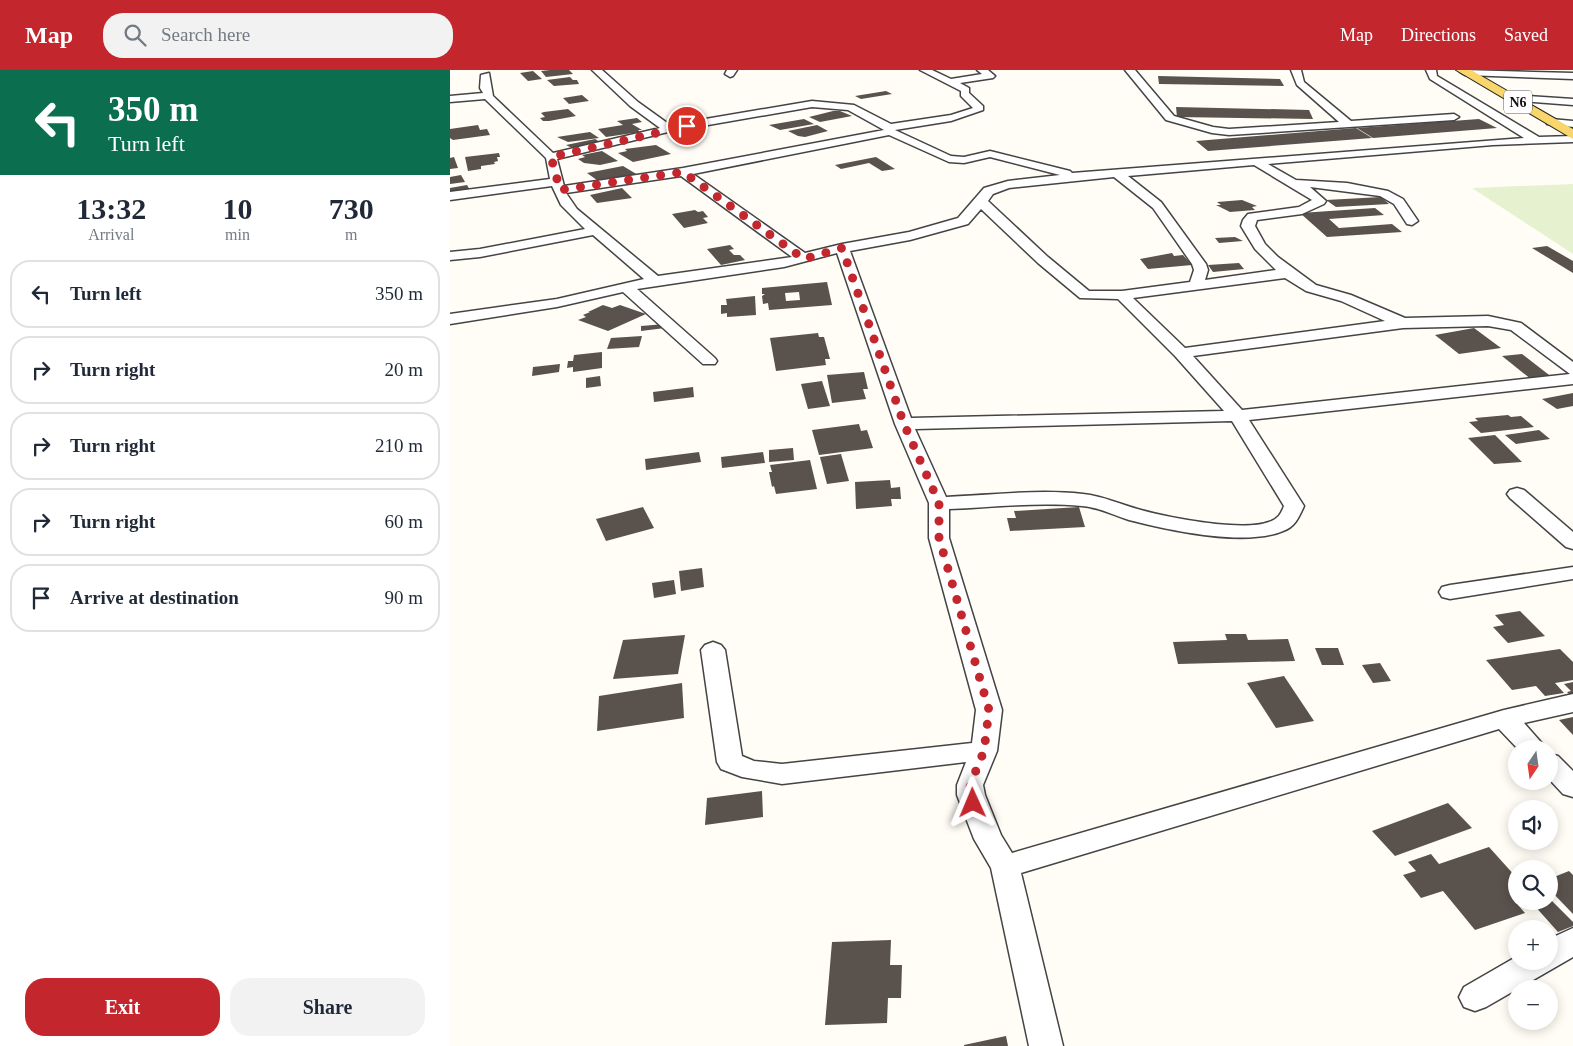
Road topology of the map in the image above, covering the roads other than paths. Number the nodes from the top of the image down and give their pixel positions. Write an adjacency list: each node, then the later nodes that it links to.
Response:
1 (597, 70): 19 (street)
2 (925, 70): 10 (street)
3 (982, 70): 10 (street)
4 (1130, 70): 17 (street)
5 (1296, 70): 17 (street)
6 (1431, 70): 22 (street)
7 (1464, 71): 9 (street); 12 (main road, N6)
8 (486, 75): 11 (street)
9 (1573, 76)
10 (949, 82): 20 (street)
11 (482, 96): 13 (street); 24 (street)
12 (1512, 98): 14 (street); 16 (main road, N6)
13 (450, 99)
14 (1573, 102)
15 (1454, 117): 17 (street)
16 (1551, 122): 18 (lane); 21 (main road, N6)
17 (1348, 124)
18 (1573, 124)
19 (668, 129): 20 (street); 24 (street)
20 (889, 129): 26 (street); 28 (street)
21 (1573, 136)
22 (1536, 140): 23 (street); 25 (street)
23 (1573, 140)
24 (551, 157): 30 (street)
25 (1256, 161): 27 (street); 29 (street)
26 (683, 172): 30 (street); 37 (street)
27 (1117, 173): 28 (street); 40 (street)
28 (1079, 176): 32 (street)
29 (1293, 182): 33 (street); 38 (street)
30 (558, 186): 31 (street); 34 (street)
31 (450, 196)
32 (981, 202): 35 (street); 42 (street)
33 (1412, 221)
34 (594, 231): 36 (street); 39 (street)
35 (842, 248): 37 (street); 50 (street)
36 (450, 256)
37 (804, 259): 39 (street)
38 (1288, 273): 40 (street); 44 (street)
39 (654, 281): 41 (street)
40 (1196, 285): 42 (street)
41 (626, 287): 43 (street); 46 (street)
42 (1122, 295): 45 (street)
43 (450, 319)
44 (1403, 323): 45 (street); 47 (street)
45 (1181, 352): 49 (street)
46 (709, 361)
47 (1573, 370)
48 (1573, 379): 49 (street)
49 (1238, 416): 50 (street); 52 (street)
50 (904, 424): 52 (street)
51 (1517, 494): 53 (street)
52 (939, 503): 60 (street)
53 (1573, 543)
54 (1573, 573): 55 (street)
55 (1450, 592)
56 (713, 650): 60 (street)
57 (1573, 703): 58 (street)
58 (1504, 719): 59 (street); 63 (street)
59 (1525, 740)
60 (984, 751): 63 (street)
61 (1558, 773): 62 (street)
62 (1573, 787)
63 (1005, 866): 68 (street)
64 (1573, 941): 65 (street)
65 (1558, 950)
66 (1522, 970): 67 (street)
67 (1475, 997)
68 (1046, 1046)

